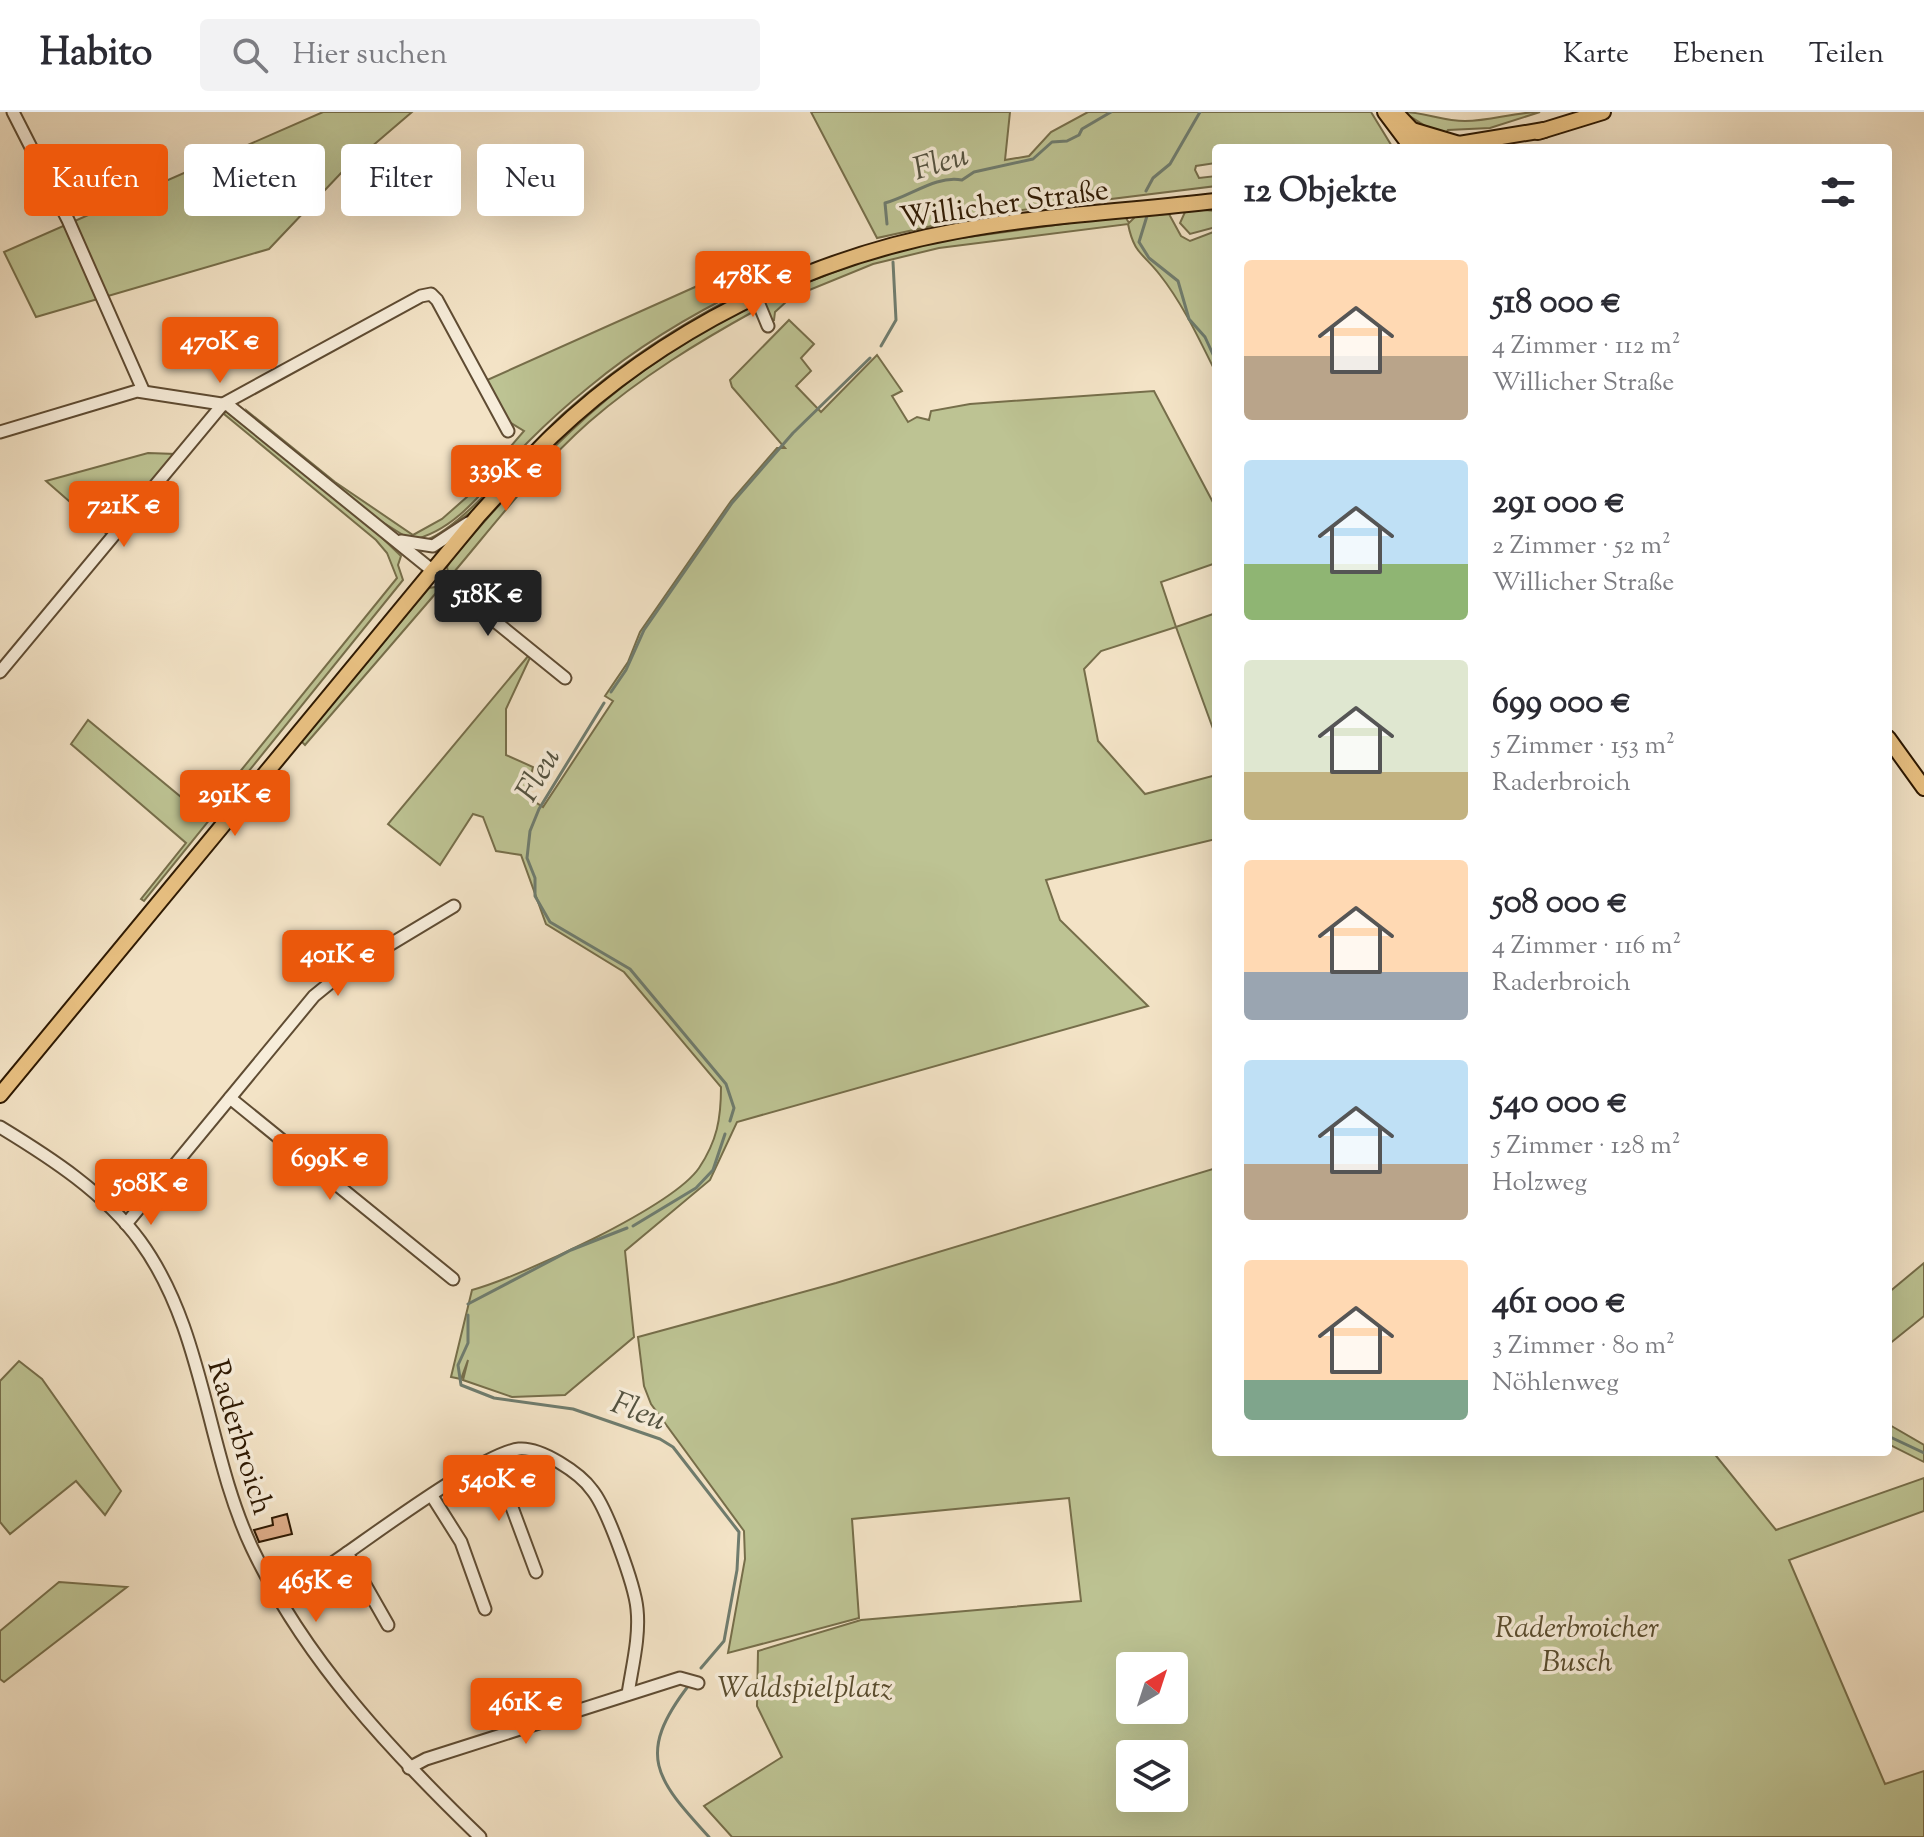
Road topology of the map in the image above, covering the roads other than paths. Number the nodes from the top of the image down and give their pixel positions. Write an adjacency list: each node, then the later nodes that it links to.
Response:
1 (13, 112): 13 (street)
2 (1385, 112): 7 (main road)
3 (1395, 112): 5 (main road)
4 (1603, 112): 6 (main road)
5 (1412, 130): 6 (main road); 8 (main road)
6 (1544, 130): 9 (main road)
7 (1409, 144)
8 (1425, 144)
9 (1500, 144)
10 (1212, 201): 11 (main road, Willicher Straße)
11 (756, 297): 12 (street); 17 (main road, Willicher Straße)
12 (768, 326)
13 (143, 390): 14 (street); 16 (street)
14 (223, 404): 15 (street); 18 (street); 20 (street)
15 (508, 431)
16 (0, 432)
17 (478, 516): 18 (street); 19 (main road, Willicher Straße)
18 (393, 538): 19 (street)
19 (433, 569): 21 (street); 25 (main road, Willicher Straße)
20 (0, 672)
21 (565, 678)
22 (1892, 744): 23 (main road)
23 (1924, 788)
24 (454, 906): 27 (street)
25 (6, 1083): 26 (main road, Willicher Straße)
26 (0, 1095)
27 (230, 1098): 31 (street); 32 (street)
28 (0, 1127): 30 (street, Raderbroich)
29 (0, 1135): 30 (street)
30 (15, 1136): 31 (street, Raderbroich)
31 (126, 1224): 37 (street, Raderbroich)
32 (453, 1279)
33 (489, 1462): 34 (street); 36 (street); 41 (street)
34 (432, 1496): 35 (street); 38 (street)
35 (347, 1553): 37 (street); 39 (street)
36 (536, 1572)
37 (279, 1600): 42 (street, Raderbroich)
38 (485, 1609)
39 (388, 1625)
40 (698, 1683): 41 (street)
41 (628, 1694): 42 (street)
42 (409, 1768): 43 (street, Raderbroich)
43 (480, 1837)

